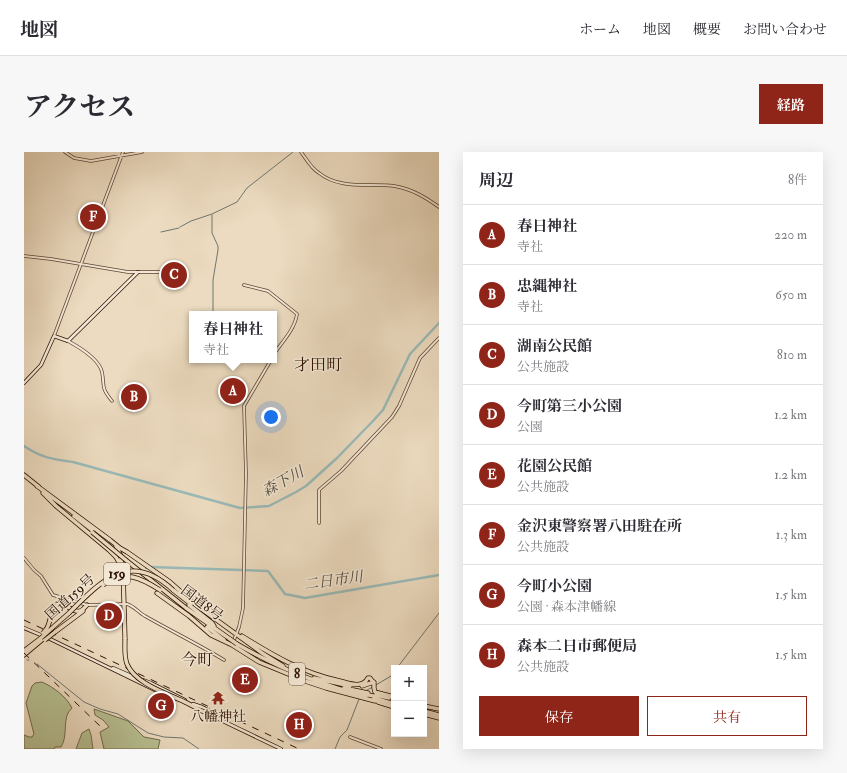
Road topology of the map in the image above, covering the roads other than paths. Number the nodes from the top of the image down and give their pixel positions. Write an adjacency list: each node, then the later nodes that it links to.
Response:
1 (65, 152): 5 (street)
2 (123, 152): 5 (street)
3 (142, 152): 5 (street)
4 (301, 152): 6 (street)
5 (122, 156): 8 (street)
6 (439, 207)
7 (24, 256): 8 (street)
8 (81, 264): 9 (street); 12 (street)
9 (138, 272): 10 (street); 14 (main road)
10 (181, 274)
11 (244, 285): 15 (street)
12 (54, 336): 14 (main road); 17 (main road)
13 (439, 338): 22 (street)
14 (68, 342): 18 (street)
15 (277, 350)
16 (269, 363): 37 (street)
17 (24, 383)
18 (112, 400)
19 (24, 476): 20 (highway, 国道8号 / 8); 21 (highway, 国道8号 / 8)
20 (37, 486): 23 (highway, 国道8号 / 8); 24 (highway, 8)
21 (43, 493): 23 (highway, 国道8号 / 8); 26 (highway, 8)
22 (319, 523)
23 (93, 532): 27 (highway, 国道8号 / 8, bridge)
24 (110, 540): 26 (highway, 8); 33 (highway)
25 (24, 558): 30 (street)
26 (123, 578): 29 (highway, 8)
27 (160, 589): 31 (highway, 国道159号 / 159); 32 (highway, 国道159号 / 159, bridge); 34 (highway, 国道8号 / 8); 39 (highway)
28 (173, 590): 32 (highway, 国道159号 / 159, bridge); 33 (highway); 34 (highway, 国道159号 / 159)
29 (123, 604): 30 (street); 43 (street); 57 (highway, 8, bridge)
30 (87, 605): 36 (highway, 159); 36 (highway, 159)
31 (182, 605): 39 (highway, 国道8号 / 8)
32 (69, 614): 36 (highway, 国道159号 / 159)
33 (220, 623): 37 (highway)
34 (214, 626): 39 (highway, 国道8号 / 8)
35 (24, 628): 44 (main road)
36 (51, 630): 38 (highway, 159, bridge); 38 (highway, 159, bridge)
37 (237, 634): 39 (street); 45 (highway); 47 (highway)
38 (42, 639): 40 (highway, 159); 42 (highway, 159)
39 (230, 641): 41 (highway); 45 (highway, 国道8号 / 8, bridge)
40 (24, 651)
41 (246, 653): 45 (highway); 52 (highway)
42 (24, 655)
43 (224, 660)
44 (99, 663): 53 (main road); 57 (main road)
45 (281, 666): 46 (highway, 国道8号 / 8); 48 (highway, 国道8号 / 8)
46 (314, 678): 47 (highway); 50 (highway, 国道8号 / 8)
47 (374, 683): 49 (highway)
48 (333, 687): 51 (highway, 国道8号 / 8); 52 (highway)
49 (391, 699)
50 (391, 699)
51 (391, 699)
52 (375, 701): 54 (highway)
53 (192, 704): 57 (main road); 60 (main road)
54 (391, 706)
55 (439, 709): 56 (highway)
56 (427, 710)
57 (202, 711): 64 (main road)
58 (427, 711): 61 (highway)
59 (427, 712): 62 (highway)
60 (214, 713)
61 (439, 714)
62 (439, 718)
63 (350, 737): 65 (street)
64 (281, 749)
65 (380, 749)

